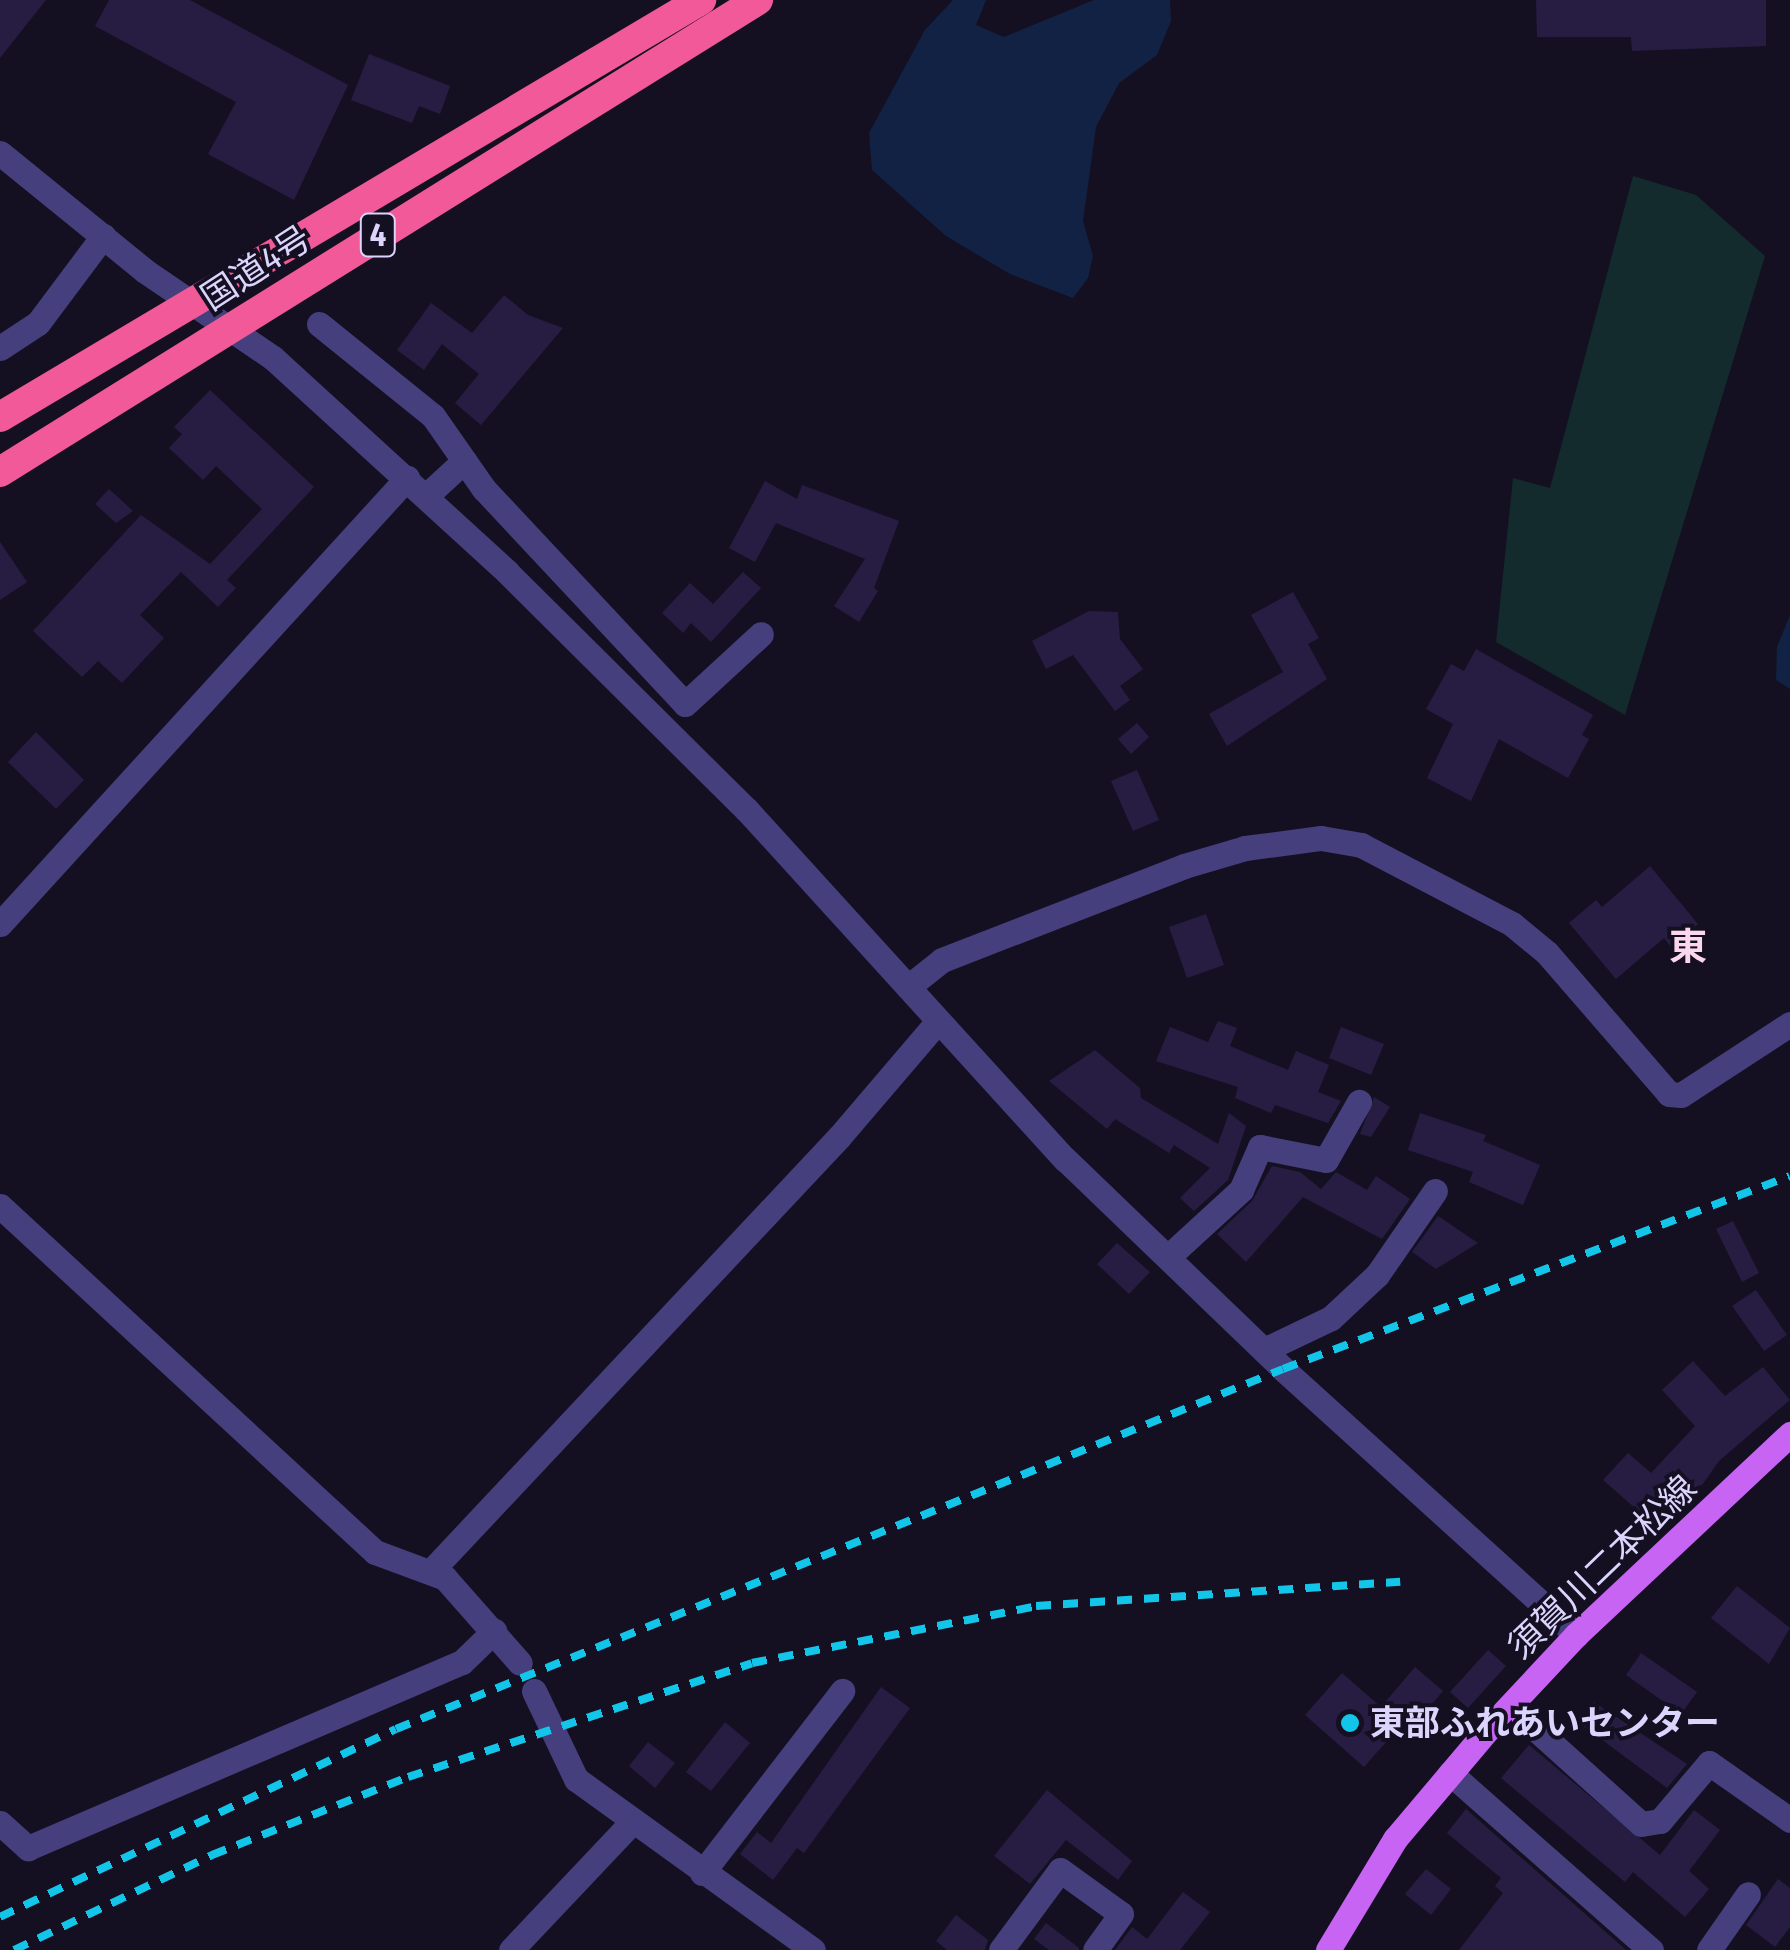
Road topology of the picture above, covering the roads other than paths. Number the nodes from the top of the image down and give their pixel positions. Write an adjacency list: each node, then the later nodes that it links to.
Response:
1 (702, 0): 5 (highway, 国道4号 / 4)
2 (758, 0): 7 (highway, 国道4号 / 4)
3 (0, 153): 4 (street)
4 (103, 236): 5 (street); 8 (street)
5 (196, 304): 7 (street); 9 (highway, 国道4号 / 4)
6 (319, 324): 10 (street)
7 (232, 328): 11 (highway, 国道4号 / 4); 12 (street)
8 (0, 348)
9 (0, 417)
10 (464, 462): 12 (street); 13 (street)
11 (0, 472)
12 (417, 487): 14 (street); 15 (street)
13 (761, 634)
14 (0, 924)
15 (908, 987): 16 (street); 17 (street)
16 (938, 1022): 21 (street); 24 (street)
17 (1790, 1024)
18 (1358, 1102): 21 (street)
19 (1435, 1191): 22 (street)
20 (0, 1206): 24 (street)
21 (1169, 1256): 22 (street)
22 (1264, 1350): 26 (street)
23 (1790, 1434): 26 (main road, 須賀川二本松線)
24 (433, 1569): 25 (street)
25 (494, 1630): 27 (street); 34 (street)
26 (1576, 1636): 30 (main road, 須賀川二本松線)
27 (520, 1663)
28 (534, 1691): 33 (street)
29 (842, 1691): 35 (street)
30 (1510, 1706): 31 (main road, 須賀川二本松線); 32 (street)
31 (1450, 1773): 41 (main road, 須賀川二本松線); 42 (street)
32 (1790, 1820)
33 (632, 1822): 35 (street); 37 (street)
34 (0, 1823)
35 (702, 1873): 38 (street)
36 (1748, 1894): 43 (street)
37 (511, 1950)
38 (813, 1950)
39 (1001, 1950): 40 (street)
40 (1095, 1950)
41 (1328, 1950)
42 (1651, 1950)
43 (1709, 1950)

